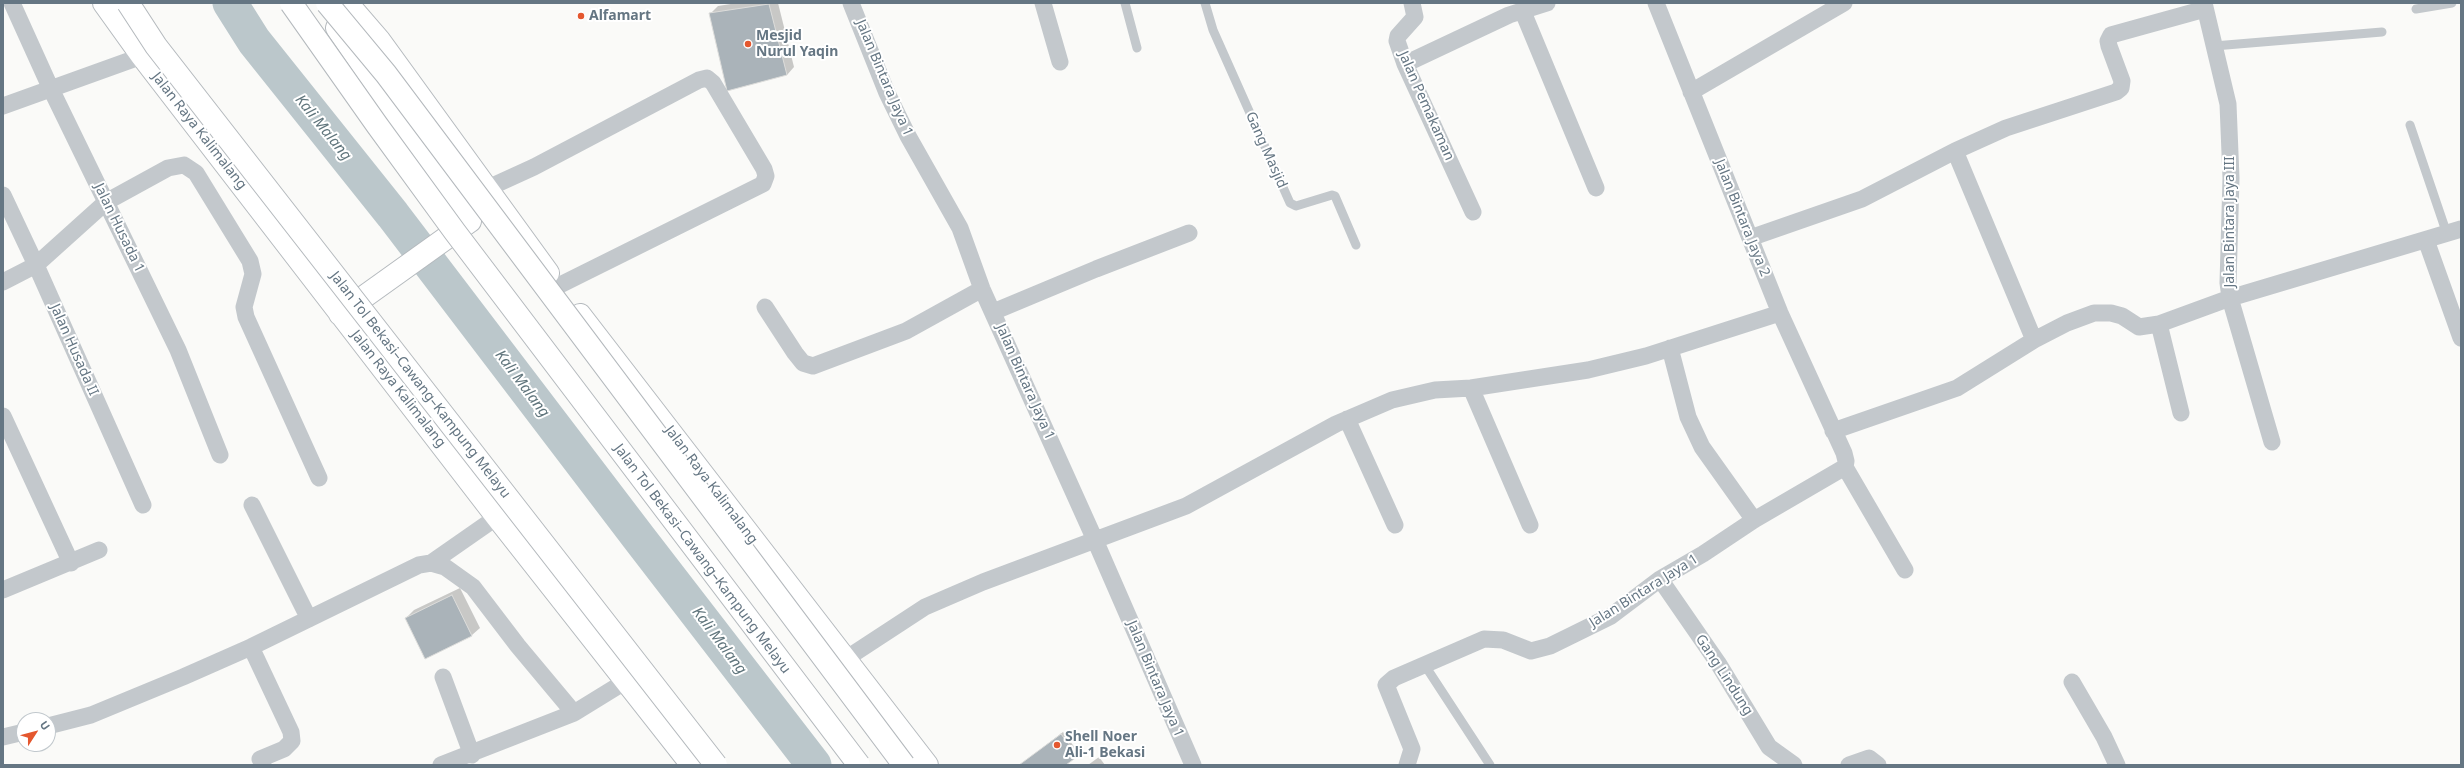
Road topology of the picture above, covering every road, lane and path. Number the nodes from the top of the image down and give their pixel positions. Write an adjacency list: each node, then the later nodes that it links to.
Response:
1 (12, 3): 26 (street, Jalan Husada 1)
2 (104, 3): 23 (main road, Jalan Raya Kalimalang)
3 (128, 3): 92 (main road, Jalan Tol Bekasi–Cawang–Kampung Melayu, bridge)
4 (291, 3): 93 (main road, Jalan Tol Bekasi–Cawang–Kampung Melayu, bridge)
5 (320, 3): 36 (main road)
6 (327, 3): 94 (main road, bridge)
7 (347, 3): 32 (main road, Jalan Raya Kalimalang)
8 (851, 3): 45 (street, Jalan Bintara Jaya 1)
9 (1043, 3): 24 (street)
10 (1125, 3): 22 (lane)
11 (1204, 3): 41 (lane, Gang Masjid)
12 (1412, 3): 25 (street, Jalan Pemakaman)
13 (1547, 3): 19 (street)
14 (1656, 3): 27 (street, Jalan Bintara Jaya 2)
15 (1844, 3): 27 (street)
16 (2449, 3): 18 (lane)
17 (2205, 6): 21 (street, Jalan Bintara Jaya III); 30 (street)
18 (2416, 9)
19 (1524, 12): 25 (street); 31 (street)
20 (2382, 32): 21 (lane)
21 (2214, 46): 46 (street, Jalan Bintara Jaya III)
22 (1138, 48)
23 (142, 56): 26 (street); 50 (main road, Jalan Raya Kalimalang)
24 (1060, 62)
25 (1405, 64): 35 (street, Jalan Pemakaman)
26 (50, 87): 28 (street); 34 (street, Jalan Husada 1)
27 (1691, 92): 39 (street, Jalan Bintara Jaya 2)
28 (3, 106)
29 (2410, 125): 37 (lane)
30 (1956, 151): 39 (street); 53 (street)
31 (1596, 188)
32 (493, 195): 36 (main road); 44 (main road, Jalan Raya Kalimalang); 44 (street)
33 (3, 196): 42 (street, Jalan Husada II)
34 (106, 202): 42 (street); 61 (street, Jalan Husada 1); 63 (street)
35 (1473, 212)
36 (470, 222): 50 (main road)
37 (2454, 231): 40 (street, Jalan Bintara Jaya III)
38 (1189, 233): 48 (street)
39 (1750, 238): 49 (street, Jalan Bintara Jaya 2)
40 (2426, 240): 46 (street, Jalan Bintara Jaya III); 52 (street)
41 (1356, 245)
42 (36, 264): 43 (street); 64 (street, Jalan Husada II)
43 (3, 282)
44 (558, 286): 79 (main road, Jalan Raya Kalimalang)
45 (982, 289): 47 (street); 48 (street, Jalan Bintara Jaya 1)
46 (2230, 298): 51 (street); 60 (street)
47 (765, 307)
48 (993, 312): 70 (street, Jalan Bintara Jaya 1)
49 (1780, 313): 54 (street); 59 (street, Jalan Bintara Jaya 2)
50 (340, 314): 66 (main road, Jalan Raya Kalimalang)
51 (2159, 324): 53 (street); 56 (street)
52 (2461, 338)
53 (2034, 340): 59 (street)
54 (1670, 348): 55 (street); 67 (street)
55 (1471, 388): 58 (street); 69 (street)
56 (2181, 413)
57 (3, 416): 72 (street)
58 (1346, 420): 68 (street); 70 (street)
59 (1833, 431): 62 (street)
60 (2272, 442)
61 (220, 455)
62 (1845, 467): 67 (street, Jalan Bintara Jaya 1); 74 (street)
63 (319, 478)
64 (143, 505)
65 (252, 506): 77 (street)
66 (497, 517): 73 (street); 82 (main road, Jalan Raya Kalimalang)
67 (1754, 520): 75 (street, Jalan Bintara Jaya 1)
68 (1395, 524)
69 (1530, 525)
70 (1095, 540): 79 (street); 96 (street, Jalan Bintara Jaya 1)
71 (99, 550): 72 (street)
72 (71, 563): 76 (street)
73 (431, 563): 77 (street); 84 (street)
74 (1905, 570)
75 (1660, 579): 80 (street, Jalan Bintara Jaya 1); 99 (street, Gang Lindung)
76 (3, 590)
77 (309, 620): 78 (street)
78 (251, 647): 85 (street); 89 (street)
79 (844, 660): 95 (main road, Jalan Raya Kalimalang)
80 (1424, 664): 97 (street, Jalan Bintara Jaya 1); 98 (lane)
81 (443, 677): 88 (street)
82 (626, 681): 84 (street); 91 (main road, Jalan Raya Kalimalang)
83 (2072, 682): 102 (street)
84 (574, 713): 88 (street)
85 (56, 724)
86 (16, 734): 87 (street)
87 (3, 737)
88 (472, 755): 90 (street)
89 (263, 765)
90 (441, 765)
91 (692, 765)
92 (716, 765)
93 (859, 765)
94 (904, 765)
95 (927, 765)
96 (1193, 765)
97 (1407, 765)
98 (1490, 765)
99 (1794, 765)
100 (1849, 765): 101 (street)
101 (1878, 765)
102 (2117, 765)

